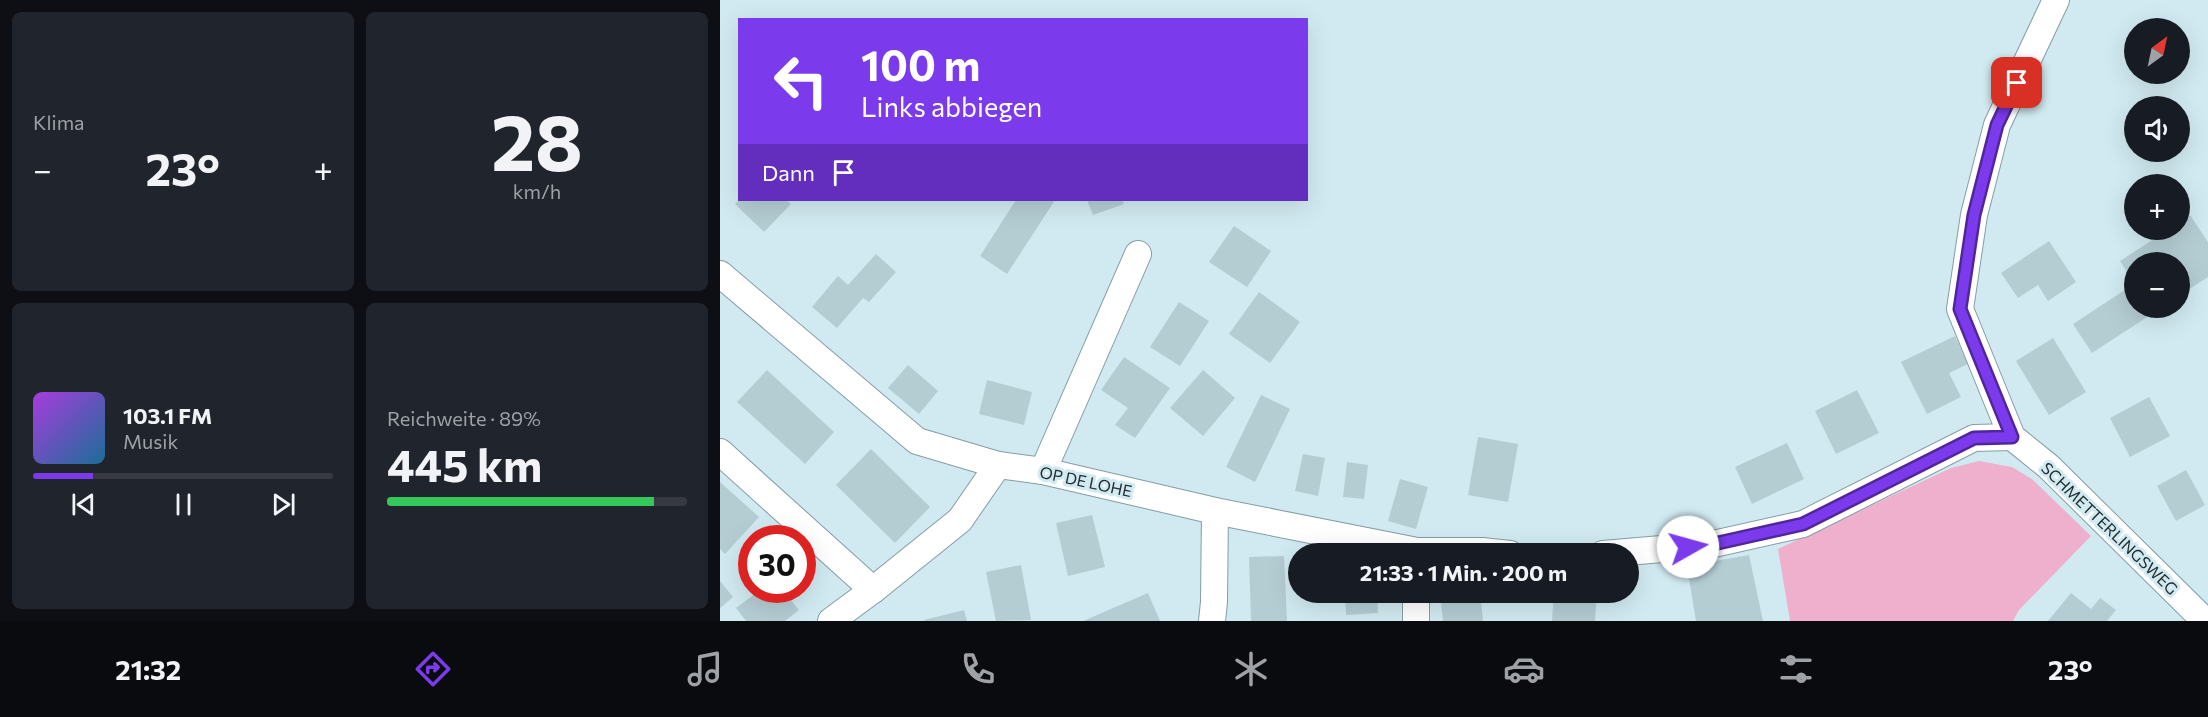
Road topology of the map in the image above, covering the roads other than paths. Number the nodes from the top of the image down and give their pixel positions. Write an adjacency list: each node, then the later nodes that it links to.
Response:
1 (2056, 0): 4 (street)
2 (1138, 254): 7 (street)
3 (720, 274): 6 (street, OP DE LOHE)
4 (2012, 437): 10 (street); 16 (street, SCHMETTERLINGSWEG)
5 (720, 452): 11 (street)
6 (998, 465): 7 (street, OP DE LOHE); 11 (street)
7 (1042, 471): 8 (street, OP DE LOHE)
8 (1215, 511): 9 (street, OP DE LOHE); 14 (street)
9 (1373, 543)
10 (1639, 551)
11 (873, 590): 13 (street)
12 (1416, 603): 15 (street)
13 (831, 621)
14 (1212, 621)
15 (1416, 621)
16 (2205, 621)

